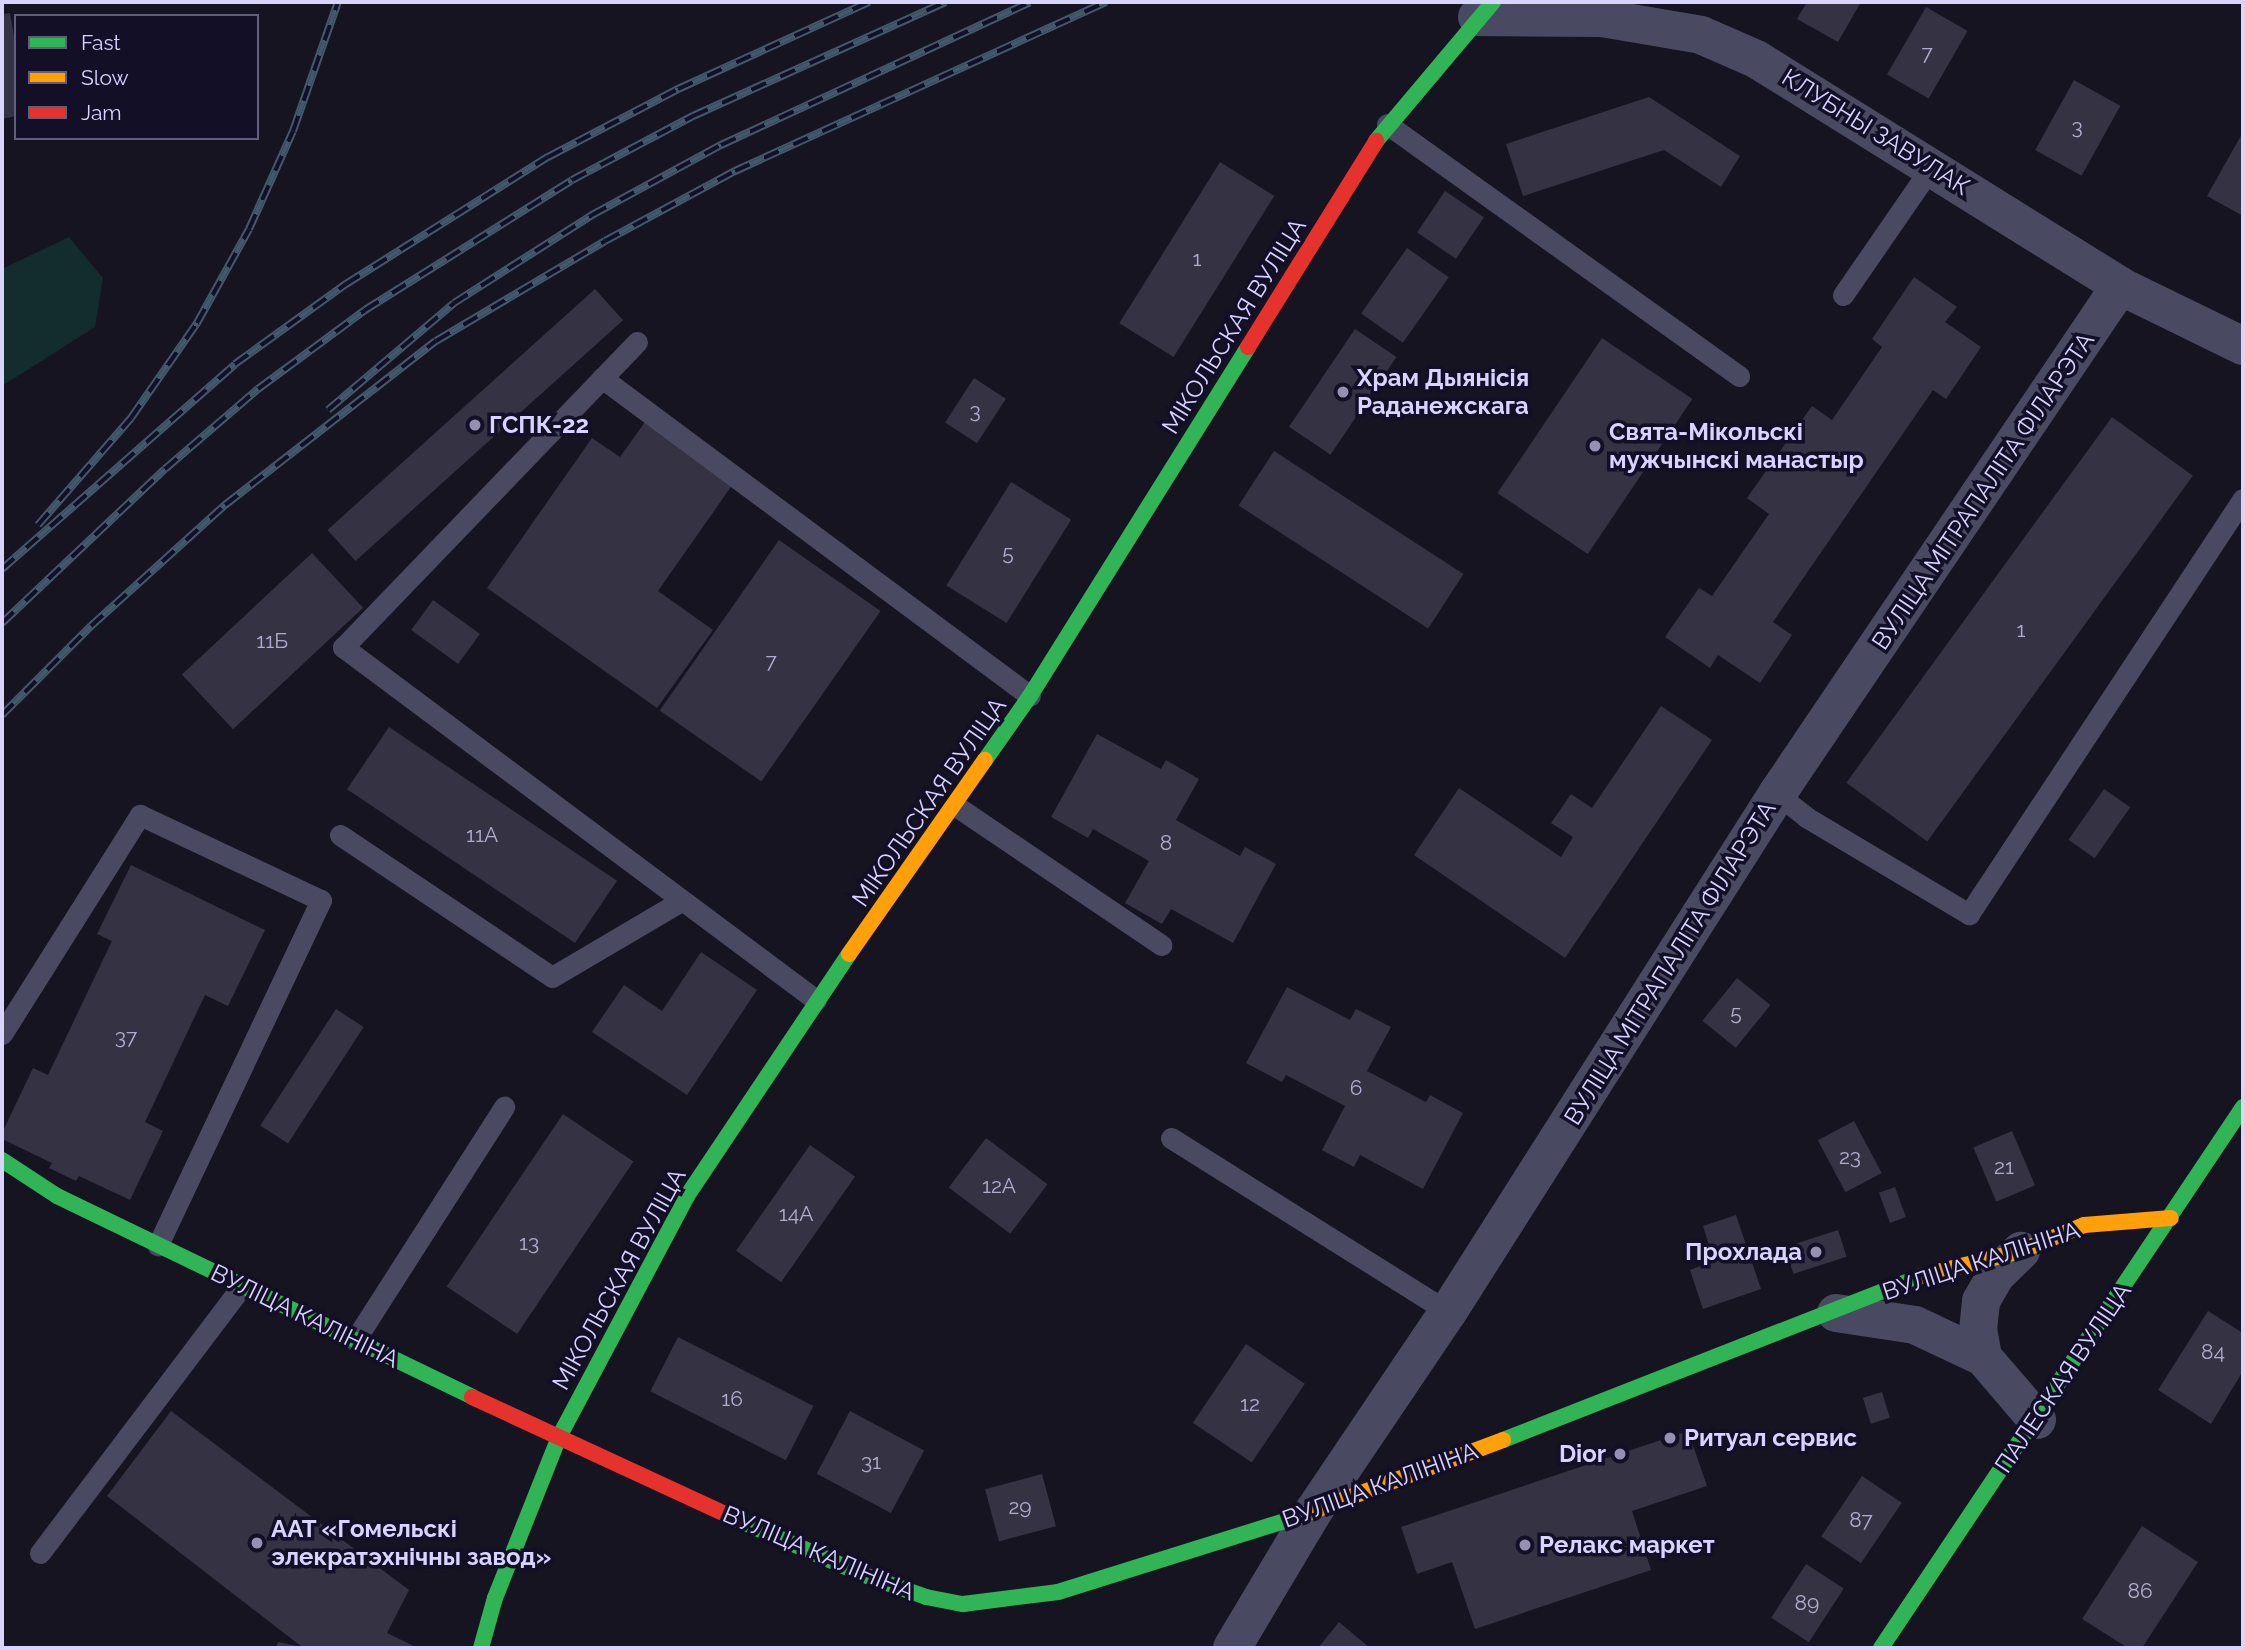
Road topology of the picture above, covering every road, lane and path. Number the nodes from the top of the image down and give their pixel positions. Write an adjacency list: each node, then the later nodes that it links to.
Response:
1 (1485, 9): 2 (street, МІКОЛЬСКАЯ ВУЛІЦА); 3 (street, КЛУБНЫ ЗАВУЛАК)
2 (1387, 124): 8 (lane); 11 (street, МІКОЛЬСКАЯ ВУЛІЦА)
3 (1933, 166): 4 (street, КЛУБНЫ ЗАВУЛАК); 5 (lane)
4 (2120, 286): 7 (street, КЛУБНЫ ЗАВУЛАК); 12 (street, ВУЛІЦА МІТРАПАЛІТА ФІЛАРЭТА)
5 (1843, 295)
6 (637, 342): 9 (lane)
7 (2243, 346)
8 (1739, 376)
9 (602, 377): 11 (lane); 15 (lane)
10 (2243, 499): 12 (lane)
11 (1030, 696): 13 (street, МІКОЛЬСКАЯ ВУЛІЦА)
12 (1777, 794): 27 (street, ВУЛІЦА МІТРАПАЛІТА ФІЛАРЭТА)
13 (956, 806): 16 (lane); 17 (street, МІКОЛЬСКАЯ ВУЛІЦА)
14 (340, 835): 15 (lane)
15 (681, 901): 17 (lane)
16 (1161, 945)
17 (816, 1000): 32 (street, МІКОЛЬСКАЯ ВУЛІЦА)
18 (2, 1034): 24 (lane)
19 (504, 1107): 29 (lane)
20 (2243, 1107): 23 (street, ПАЛЕСКАЯ ВУЛІЦА)
21 (1171, 1138): 27 (lane)
22 (2, 1160): 24 (street, ВУЛІЦА КАЛІНІНА)
23 (2171, 1218): 25 (street, ВУЛІЦА КАЛІНІНА); 31 (street, ПАЛЕСКАЯ ВУЛІЦА)
24 (158, 1245): 26 (street, ВУЛІЦА КАЛІНІНА)
25 (2021, 1251): 28 (street, ВУЛІЦА КАЛІНІНА); 30 (street)
26 (242, 1286): 29 (street, ВУЛІЦА КАЛІНІНА); 34 (lane)
27 (1448, 1312): 33 (street, ВУЛІЦА МІТРАПАЛІТА ФІЛАРЭТА)
28 (1836, 1312): 30 (street, ВУЛІЦА КАЛІНІНА); 33 (street, ВУЛІЦА КАЛІНІНА)
29 (355, 1340): 32 (street, ВУЛІЦА КАЛІНІНА)
30 (1983, 1357): 31 (street, ВУЛІЦА КАЛІНІНА)
31 (2037, 1420): 37 (street, ПАЛЕСКАЯ ВУЛІЦА)
32 (559, 1437): 33 (street, ВУЛІЦА КАЛІНІНА); 35 (street, МІКОЛЬСКАЯ ВУЛІЦА)
33 (1313, 1512): 36 (street, ВУЛІЦА МІТРАПАЛІТА ФІЛАРЭТА)
34 (40, 1553)
35 (481, 1648)
36 (1232, 1648)
37 (1881, 1648)

